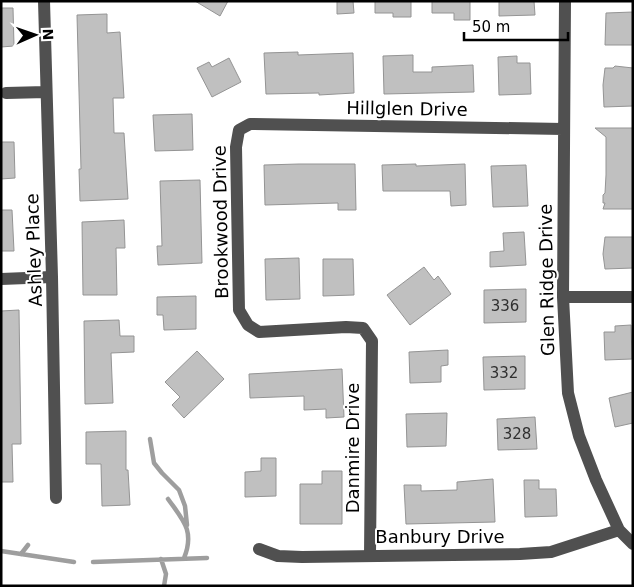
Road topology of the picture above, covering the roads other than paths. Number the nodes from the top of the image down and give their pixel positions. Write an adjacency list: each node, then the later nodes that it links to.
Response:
1 (44, 1): 3 (street, Ashley Place)
2 (565, 1): 6 (street, Glen Ridge Drive)
3 (46, 92): 4 (street); 7 (street, Ashley Place)
4 (6, 94)
5 (250, 124): 6 (street, Hillglen Drive); 11 (street, Brookwood Drive)
6 (564, 129): 9 (street, Glen Ridge Drive)
7 (52, 277): 8 (street); 12 (street, Ashley Place)
8 (1, 279)
9 (563, 297): 10 (street); 13 (street, Glen Ridge Drive)
10 (633, 297)
11 (372, 341): 16 (street, Danmire Drive)
12 (56, 498)
13 (620, 530): 14 (street, Glen Ridge Drive); 16 (street, Banbury Drive)
14 (633, 544)
15 (259, 549): 16 (street, Banbury Drive)
16 (370, 555)

